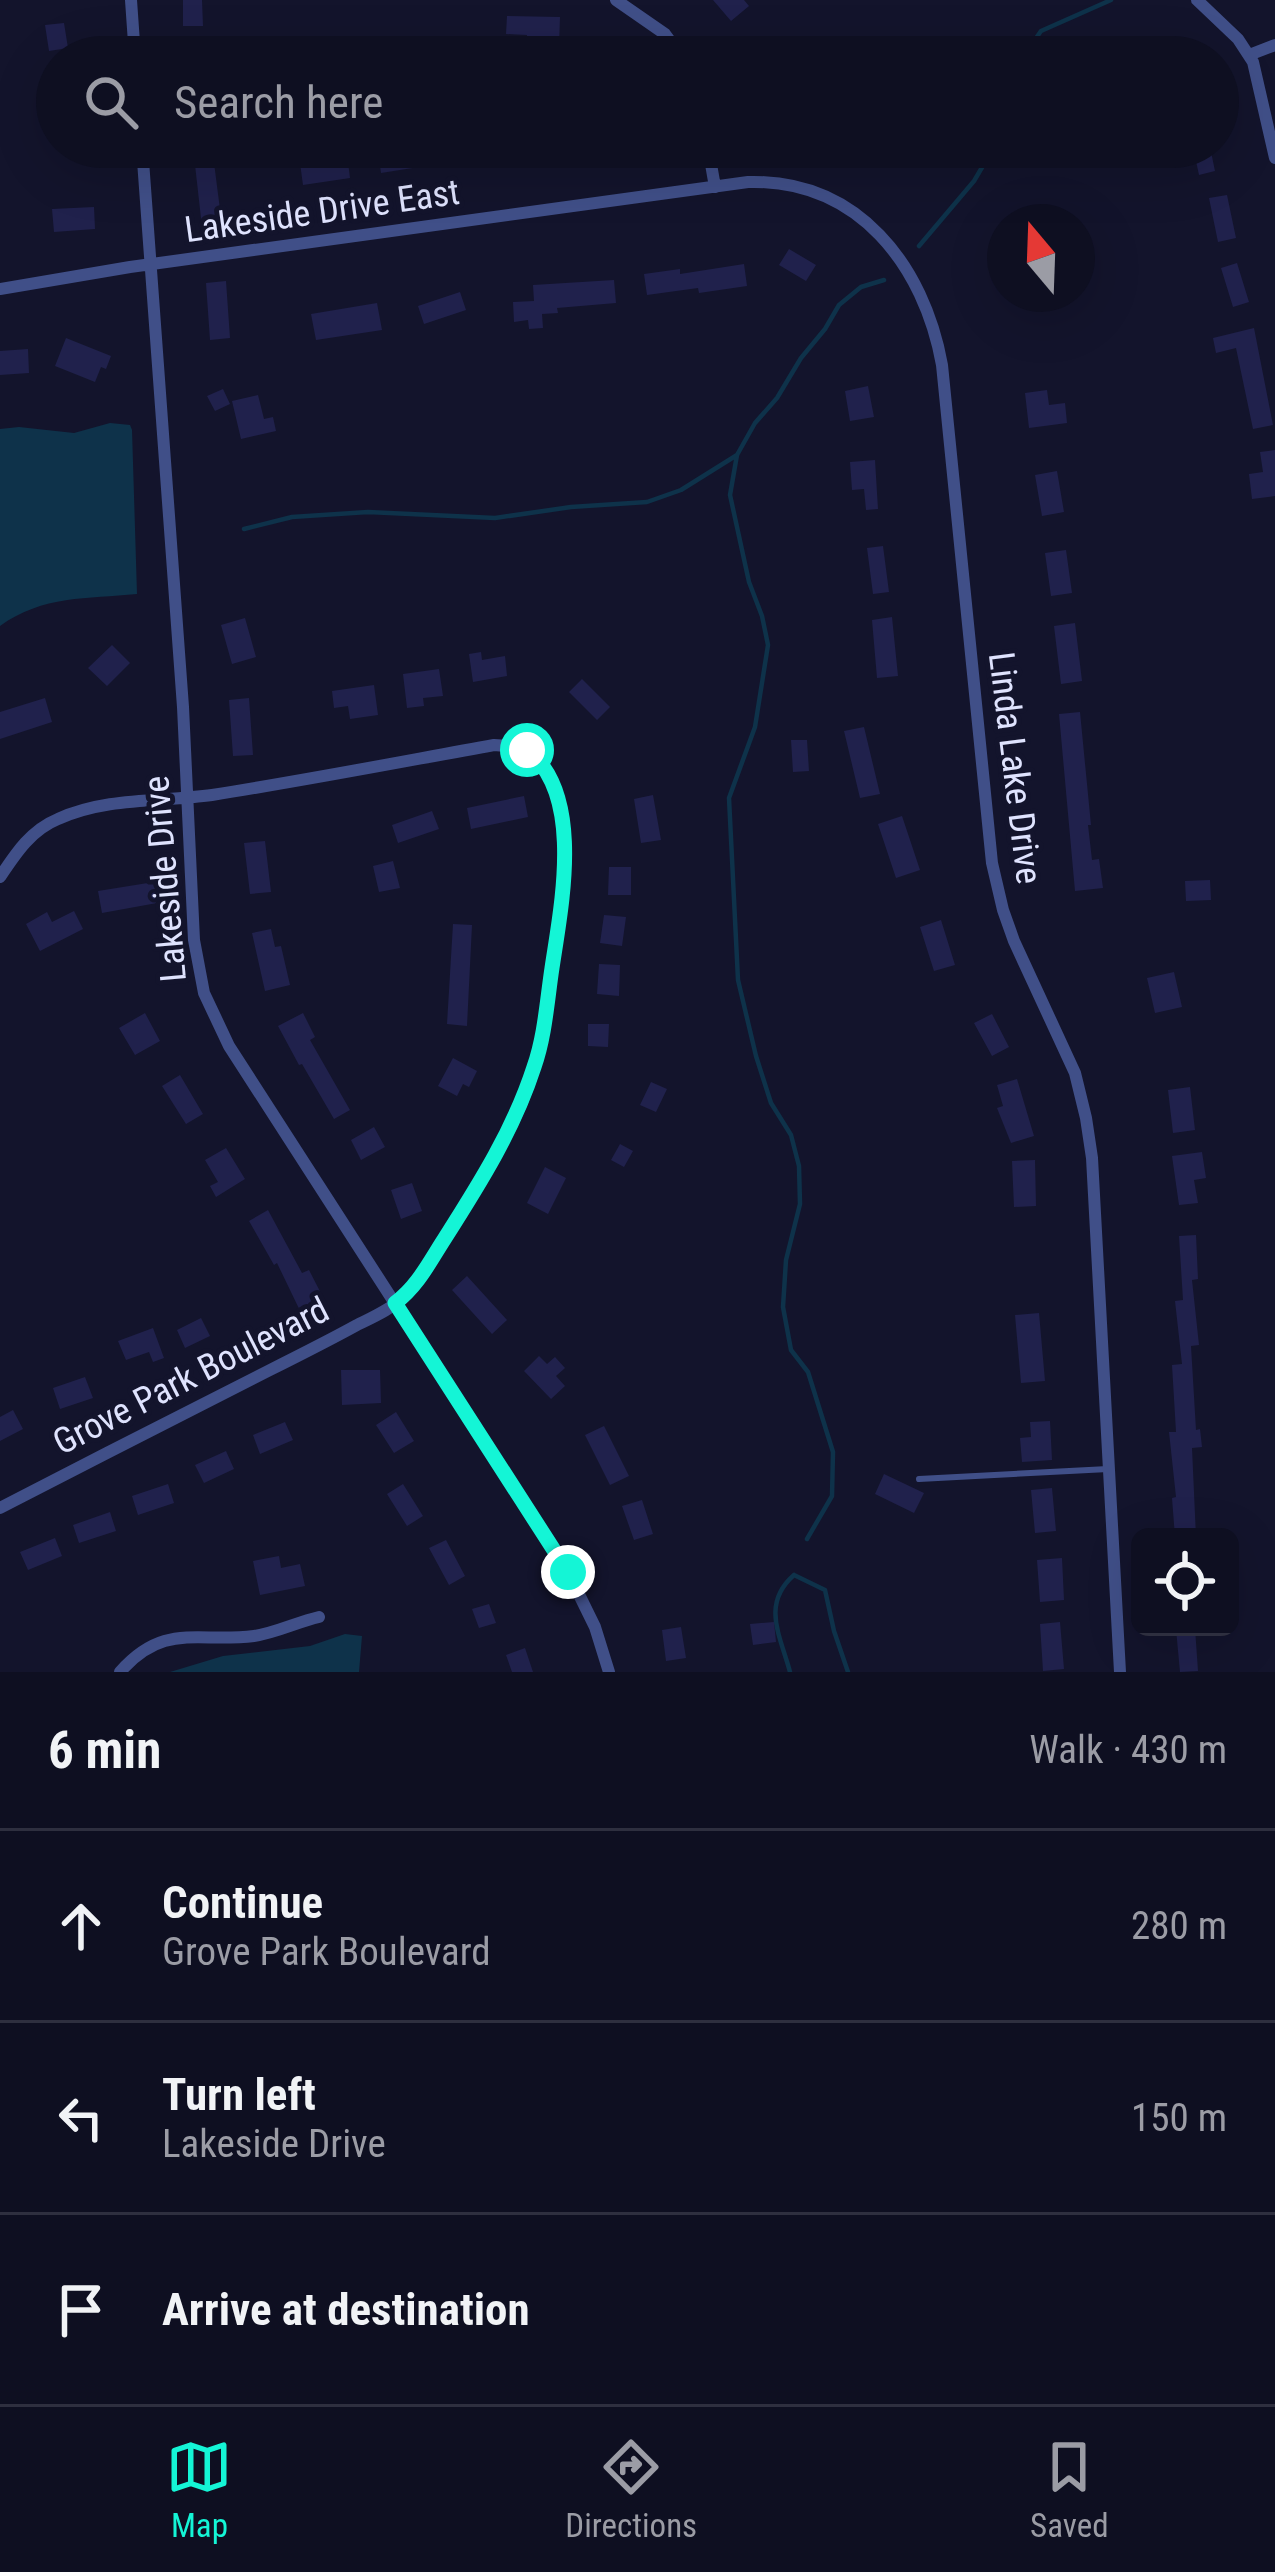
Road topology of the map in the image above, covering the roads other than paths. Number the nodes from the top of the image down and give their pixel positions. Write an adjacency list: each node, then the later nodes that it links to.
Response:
1 (131, 0): 4 (street)
2 (616, 0): 5 (street)
3 (1197, 0): 6 (street)
4 (134, 36)
5 (666, 36)
6 (1235, 36)
7 (1239, 40): 9 (street)
8 (1275, 45): 9 (street)
9 (1249, 55): 10 (street)
10 (1275, 158)
11 (143, 168): 14 (street, Lakeside Drive)
12 (712, 168): 13 (street)
13 (716, 187): 14 (street, Lakeside Drive East); 19 (street, Linda Lake Drive)
14 (150, 265): 15 (street); 16 (street, Lakeside Drive)
15 (0, 289)
16 (187, 798): 17 (street, Grove Park Boulevard); 18 (street, Lakeside Drive); 18 (street, Grove Park Boulevard)
17 (0, 877)
18 (395, 1303): 21 (street, Grove Park Boulevard); 24 (street, Lakeside Drive)
19 (1108, 1469): 20 (lane); 25 (street, Linda Lake Drive)
20 (919, 1479)
21 (0, 1508)
22 (319, 1617): 23 (street)
23 (120, 1672)
24 (609, 1672)
25 (1120, 1672)

